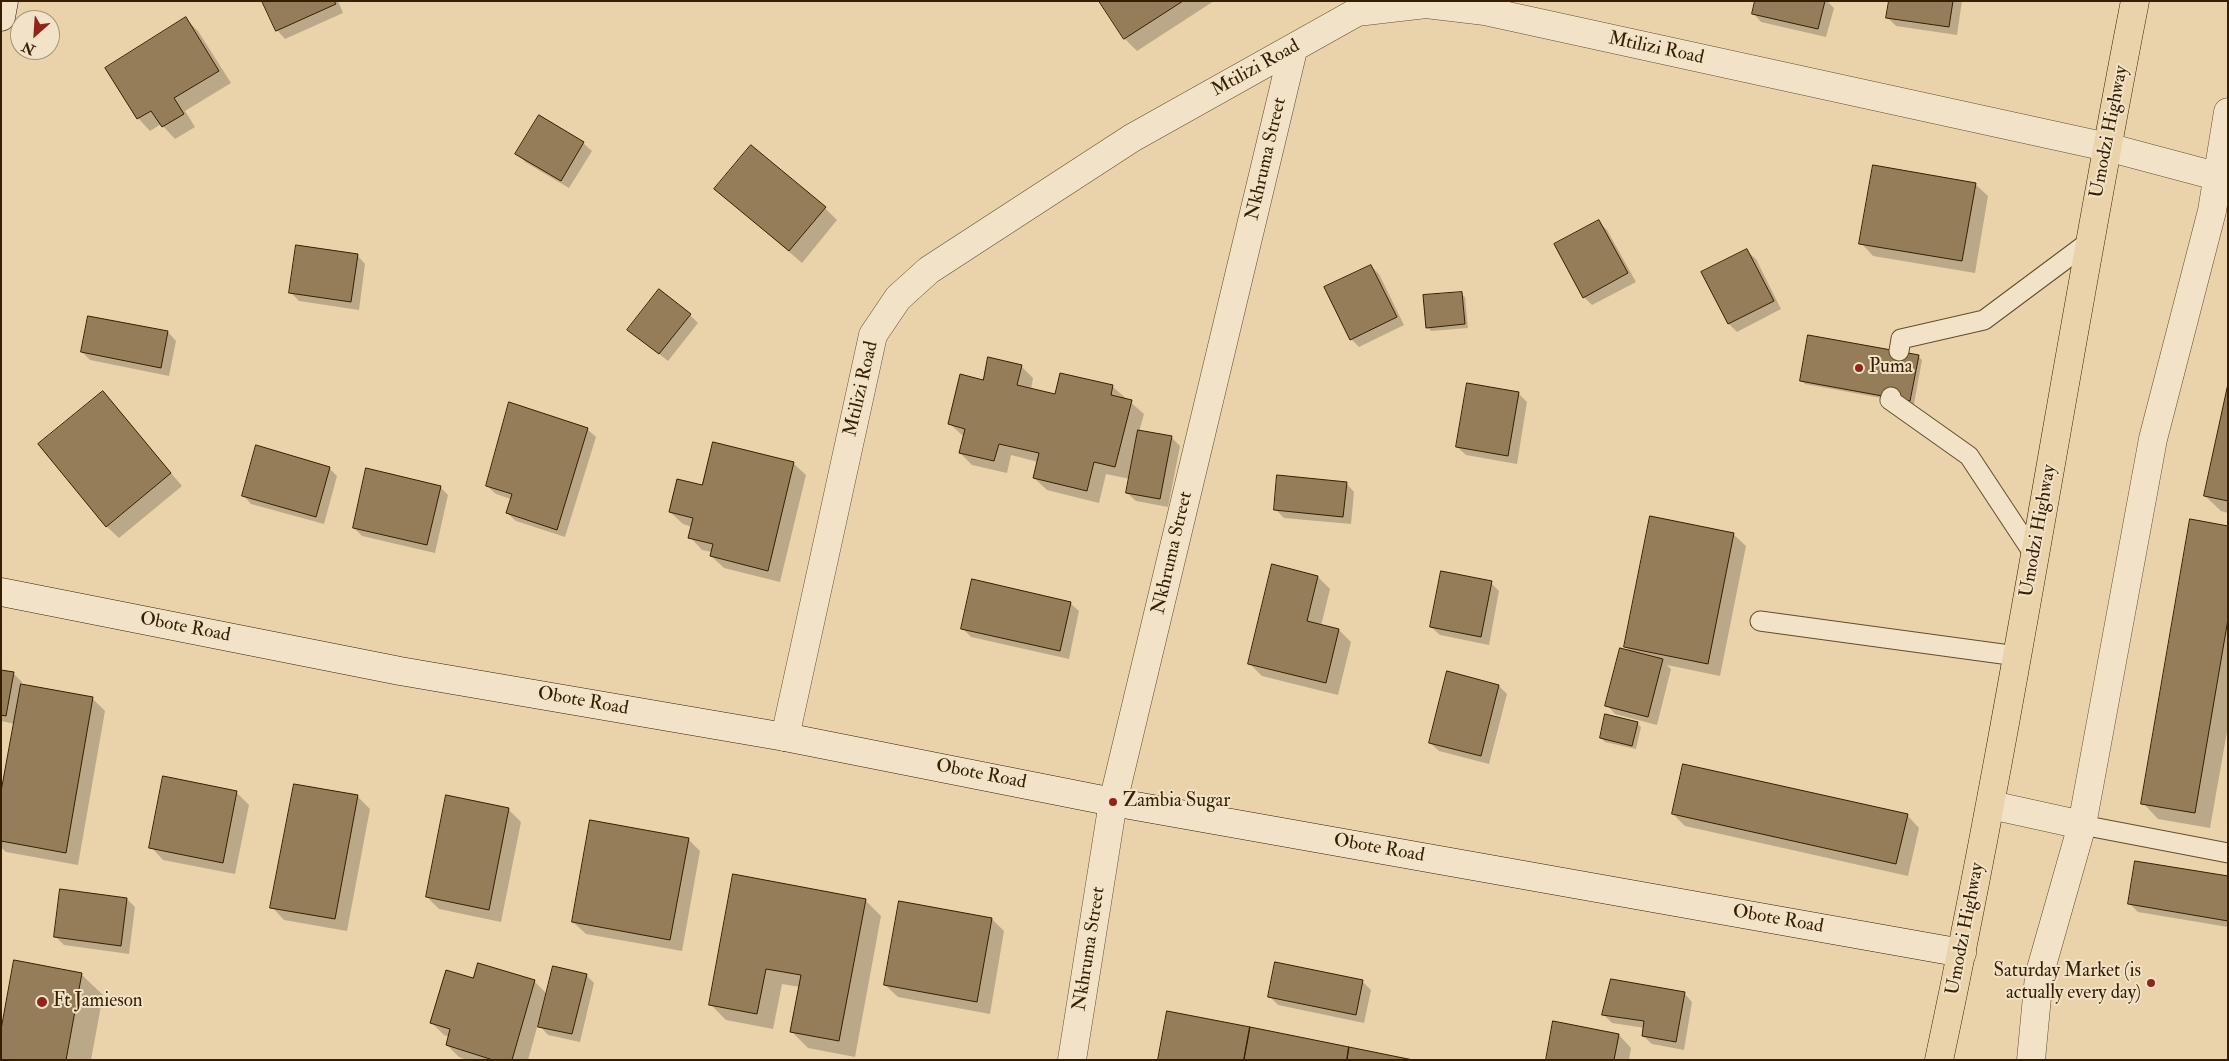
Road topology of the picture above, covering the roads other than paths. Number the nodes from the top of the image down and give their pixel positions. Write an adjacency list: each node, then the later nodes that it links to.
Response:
1 (4, 1): 3 (street)
2 (2135, 1): 6 (highway, Umodzi Highway)
3 (1, 18)
4 (1293, 50): 6 (street, Mtilizi Road); 15 (street, Mtilizi Road); 16 (street, Nkhruma Street)
5 (2228, 112): 7 (street)
6 (2107, 147): 7 (street, Mtilizi Road); 8 (highway, Umodzi Highway)
7 (2216, 176): 18 (street)
8 (2090, 241): 9 (lane); 11 (highway, Umodzi Highway)
9 (1899, 351)
10 (1890, 397): 11 (lane)
11 (2035, 556): 14 (highway, Umodzi Highway)
12 (1, 592): 15 (street, Obote Road)
13 (1760, 621): 14 (lane)
14 (2017, 656): 17 (highway, Umodzi Highway)
15 (785, 737): 16 (street, Obote Road)
16 (1113, 802): 20 (street, Obote Road); 21 (street, Nkhruma Street)
17 (1991, 805): 18 (street); 20 (highway, Umodzi Highway)
18 (2082, 825): 19 (lane); 23 (street)
19 (2228, 852)
20 (1962, 953): 22 (highway, Umodzi Highway)
21 (1072, 1060)
22 (1939, 1060)
23 (2030, 1060)

